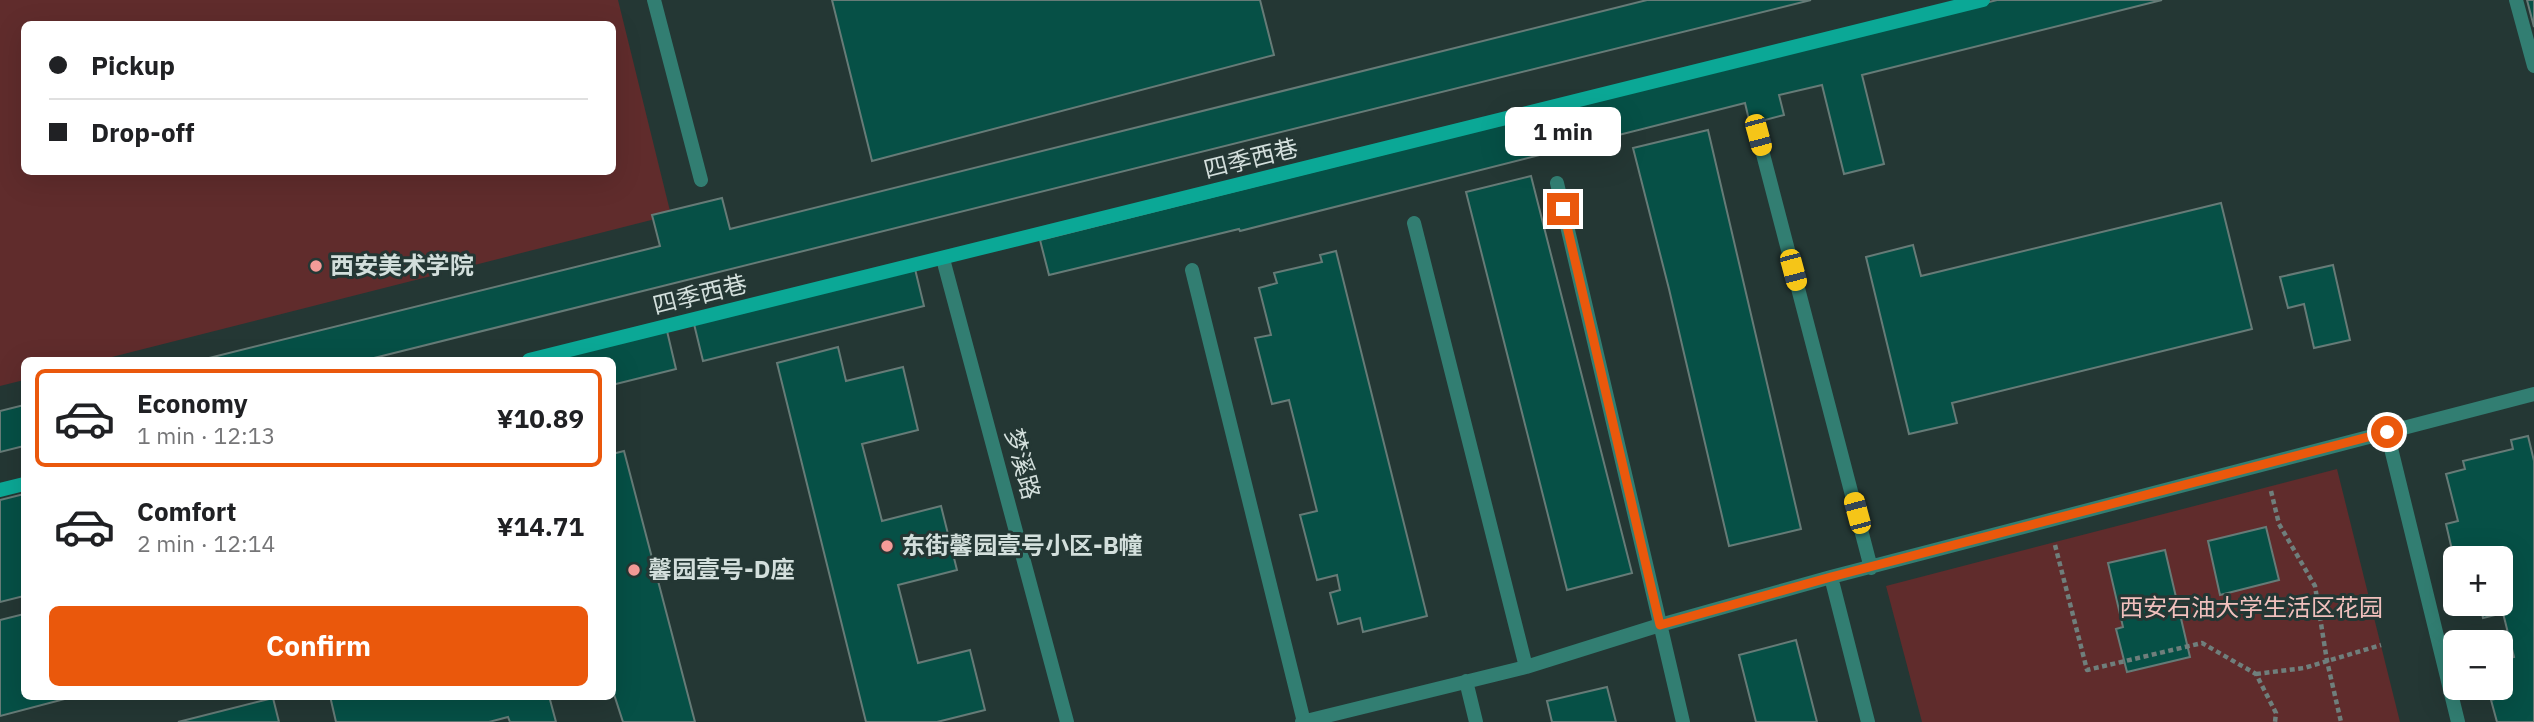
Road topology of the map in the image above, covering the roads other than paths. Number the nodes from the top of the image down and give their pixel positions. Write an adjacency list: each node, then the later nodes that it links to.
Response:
1 (654, 0): 6 (street)
2 (1983, 0): 9 (street, 四季西巷)
3 (2516, 0): 4 (street)
4 (2534, 66)
5 (1758, 135): 16 (street)
6 (701, 180)
7 (1558, 183): 18 (street)
8 (1414, 223): 19 (street)
9 (943, 259): 11 (street, 四季西巷); 21 (street, 梦溪路)
10 (1192, 270): 22 (street)
11 (541, 357)
12 (2534, 394): 13 (street)
13 (2387, 432): 16 (street); 26 (street)
14 (21, 485): 15 (street)
15 (0, 490)
16 (1871, 568): 17 (street)
17 (1831, 577): 18 (street); 25 (street)
18 (1660, 625): 19 (street); 24 (street)
19 (1527, 667): 20 (street)
20 (1466, 681): 22 (street); 23 (street)
21 (1067, 722)
22 (1303, 722)
23 (1476, 722)
24 (1683, 722)
25 (1868, 722)
26 (2458, 722)

